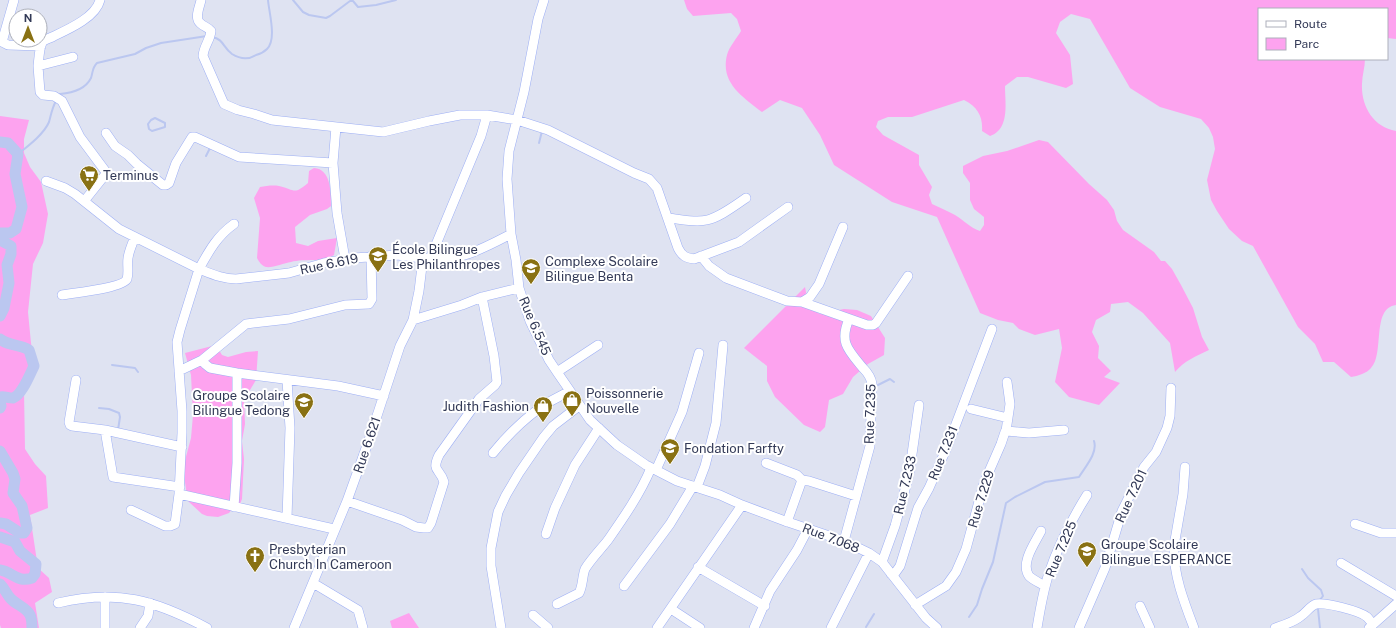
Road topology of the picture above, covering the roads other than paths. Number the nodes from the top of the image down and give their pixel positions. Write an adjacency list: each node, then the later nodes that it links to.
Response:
1 (100, 0): 5 (street)
2 (201, 0): 12 (street)
3 (544, 0): 11 (street, Rue 6.545)
4 (8, 21): 6 (street)
5 (48, 39)
6 (8, 45)
7 (41, 48): 9 (street)
8 (73, 58): 9 (street)
9 (38, 66): 17 (street)
10 (487, 115): 11 (street); 12 (street); 26 (street)
11 (517, 120): 19 (street); 22 (street, Rue 6.545)
12 (336, 126): 14 (street)
13 (106, 133): 14 (street)
14 (333, 163): 27 (street)
15 (46, 181): 17 (street, Rue 6.619)
16 (746, 198): 19 (street)
17 (85, 200): 23 (street, Rue 6.619)
18 (788, 207): 25 (street)
19 (668, 218): 25 (street)
20 (234, 224): 28 (street)
21 (843, 227): 33 (street)
22 (511, 234): 26 (street, Rue 6.619); 30 (street, Rue 6.545)
23 (135, 237): 28 (street, Rue 6.619); 31 (street)
24 (372, 256): 26 (street, Rue 6.619); 27 (street, Rue 6.619); 40 (street)
25 (701, 256): 33 (street)
26 (427, 258): 35 (street, Rue 6.621)
27 (345, 259): 28 (street, Rue 6.619)
28 (200, 269): 41 (street)
29 (908, 276): 34 (street)
30 (519, 288): 32 (street); 42 (street, Rue 6.545)
31 (62, 295)
32 (482, 297): 35 (street); 68 (street)
33 (802, 302): 34 (street)
34 (850, 319): 67 (street, Rue 7.235)
35 (413, 320): 49 (street, Rue 6.621)
36 (992, 329): 85 (street, Rue 7.231)
37 (598, 345): 42 (street)
38 (723, 345): 64 (street)
39 (699, 353): 62 (street)
40 (202, 360): 41 (street); 43 (street)
41 (179, 370): 58 (street)
42 (557, 372): 48 (street, Rue 6.545)
43 (237, 373): 45 (street); 70 (street)
44 (76, 380): 55 (street)
45 (287, 380): 49 (street); 72 (street)
46 (1007, 382): 53 (street, Rue 7.229)
47 (1171, 388): 114 (street, Rue 7.201)
48 (570, 391): 51 (street, Rue 6.545); 59 (street)
49 (384, 396): 68 (street, Rue 6.621)
50 (920, 405): 82 (street, Rue 7.233)
51 (579, 406): 54 (street, Rue 6.545); 106 (street)
52 (972, 409): 53 (street)
53 (1008, 418): 57 (street, Rue 7.229)
54 (599, 428): 62 (street, Rue 6.545); 79 (street)
55 (105, 430): 58 (street); 65 (street)
56 (1064, 430): 57 (street)
57 (1006, 431): 95 (street, Rue 7.229)
58 (182, 447): 65 (street)
59 (493, 453)
60 (766, 463): 63 (street)
61 (1185, 467): 116 (street)
62 (654, 469): 64 (street, Rue 6.545); 93 (street)
63 (802, 480): 67 (street); 73 (street)
64 (695, 487): 69 (street, Rue 7.068); 87 (street)
65 (180, 490): 70 (street); 71 (street)
66 (1087, 495): 88 (street, Rue 7.225)
67 (856, 496): 80 (street, Rue 7.235)
68 (347, 500): 75 (street, Rue 6.621)
69 (742, 505): 73 (street, Rue 7.068); 84 (street)
70 (234, 507): 72 (street)
71 (131, 510)
72 (287, 518): 75 (street)
73 (787, 522): 76 (street, Rue 7.068)
74 (1355, 524): 78 (street)
75 (334, 529): 86 (street, Rue 6.621)
76 (808, 529): 80 (street, Rue 7.068); 96 (street)
77 (1041, 531): 88 (street)
78 (1396, 533)
79 (546, 534)
80 (844, 541): 81 (street, Rue 7.068)
81 (869, 553): 82 (street, Rue 7.068); 111 (street)
82 (882, 562): 85 (street, Rue 7.068)
83 (1341, 563): 89 (street)
84 (698, 567): 96 (street); 98 (street)
85 (891, 574): 95 (street, Rue 7.068)
86 (313, 583): 104 (street, Rue 6.621); 105 (street)
87 (624, 586)
88 (1045, 586): 113 (street, Rue 7.225)
89 (1396, 596)
90 (105, 597): 91 (street); 92 (street); 101 (street)
91 (58, 602)
92 (150, 603): 102 (street); 103 (street)
93 (557, 604)
94 (1396, 604): 100 (street)
95 (915, 605): 112 (street, Rue 7.068)
96 (765, 606): 110 (street)
97 (1140, 606): 115 (street)
98 (671, 609): 108 (street); 109 (street)
99 (533, 616): 107 (street)
100 (1371, 626): 117 (street)
101 (106, 628)
102 (140, 628)
103 (207, 628)
104 (294, 628)
105 (363, 628)
106 (501, 628)
107 (548, 628)
108 (657, 628)
109 (700, 628)
110 (754, 628)
111 (831, 628)
112 (937, 628)
113 (1037, 628)
114 (1079, 628)
115 (1150, 628)
116 (1194, 628)
117 (1275, 628)

